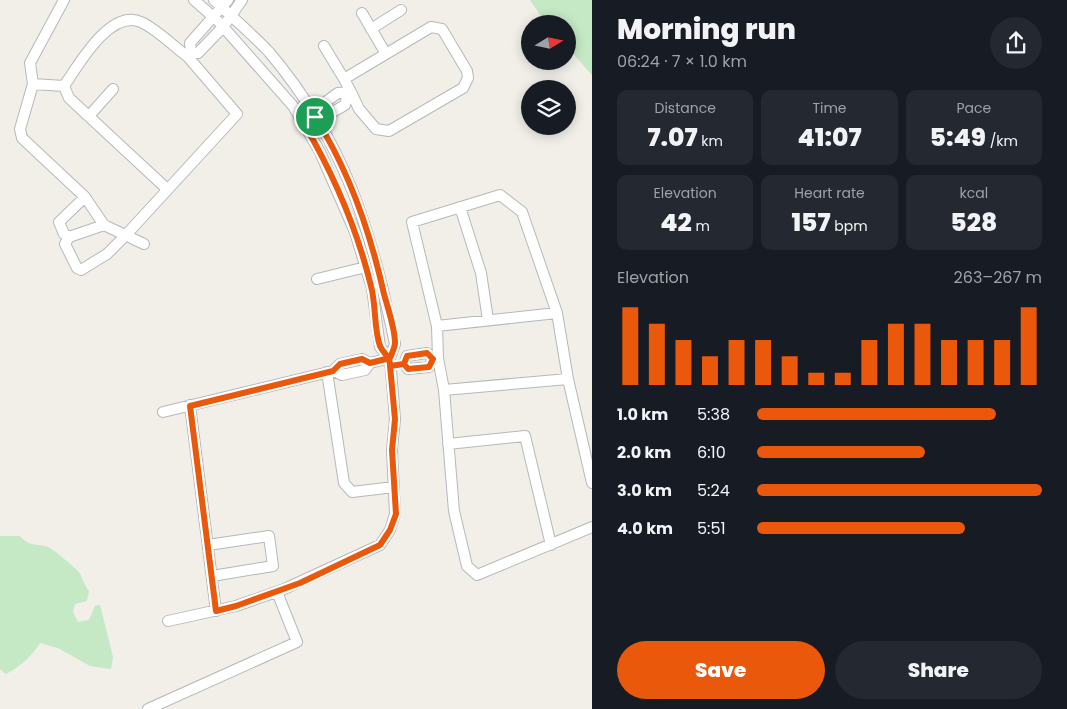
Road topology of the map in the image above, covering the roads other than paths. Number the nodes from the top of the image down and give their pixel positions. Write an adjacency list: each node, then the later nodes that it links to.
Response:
1 (64, 0): 15 (street)
2 (194, 0): 8 (street)
3 (242, 0): 7 (street)
4 (221, 2): 7 (street); 8 (street)
5 (402, 10): 10 (street)
6 (362, 13): 10 (street)
7 (231, 16): 9 (street); 19 (street)
8 (213, 17): 9 (street); 13 (street)
9 (223, 27): 13 (street); 21 (street)
10 (371, 28): 12 (street)
11 (324, 46): 14 (street)
12 (386, 54): 14 (street); 18 (street)
13 (189, 55): 16 (street); 22 (street)
14 (344, 79): 18 (street)
15 (33, 84): 16 (street); 23 (street)
16 (64, 86): 20 (street)
17 (113, 89): 20 (street)
18 (349, 93): 19 (street)
19 (318, 115): 21 (street); 35 (street)
20 (89, 116): 22 (street)
21 (304, 124): 29 (street)
22 (167, 189): 26 (street)
23 (85, 197): 25 (street); 27 (street)
24 (460, 207): 31 (street); 32 (street); 33 (street)
25 (104, 225): 26 (street); 27 (street)
26 (125, 236): 27 (street); 28 (street)
27 (69, 237)
28 (144, 244)
29 (366, 267): 30 (street); 35 (street)
30 (317, 279)
31 (557, 313): 32 (street); 37 (street)
32 (488, 320): 33 (street)
33 (437, 326): 34 (street)
34 (436, 359): 35 (street); 38 (street)
35 (390, 362): 36 (street); 43 (street)
36 (330, 371): 39 (street); 43 (street)
37 (568, 379): 38 (street); 42 (street)
38 (444, 390): 41 (street)
39 (190, 406): 40 (street); 45 (street)
40 (163, 412)
41 (448, 444): 46 (street); 46 (street)
42 (592, 483)
43 (394, 487): 48 (street)
44 (592, 527): 46 (street)
45 (208, 545): 47 (street); 47 (street)
46 (552, 545)
47 (212, 576): 49 (street)
48 (277, 592): 49 (street); 51 (street)
49 (216, 611): 50 (street)
50 (168, 621)
51 (148, 709)

